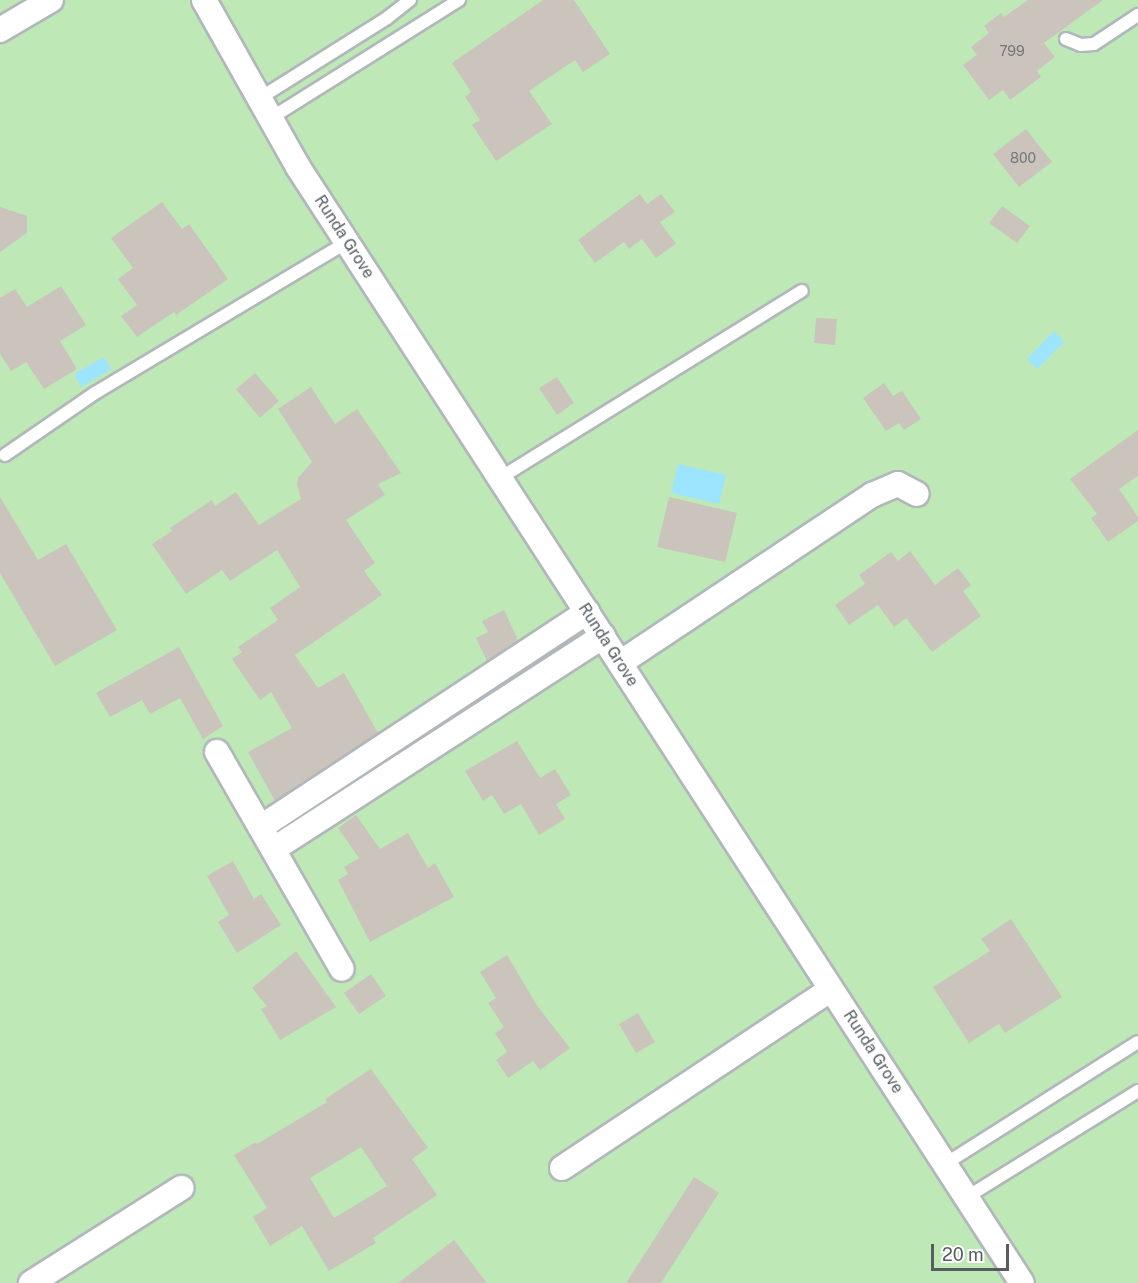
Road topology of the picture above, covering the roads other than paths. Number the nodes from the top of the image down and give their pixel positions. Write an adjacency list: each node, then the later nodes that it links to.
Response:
1 (51, 0): 6 (street)
2 (204, 0): 8 (street, Runda Grove)
3 (410, 0): 8 (lane)
4 (459, 0): 8 (lane)
5 (1138, 15): 7 (lane)
6 (0, 30)
7 (1066, 39)
8 (265, 108): 9 (street, Runda Grove)
9 (347, 242): 11 (lane); 12 (street, Runda Grove)
10 (802, 291): 12 (lane)
11 (5, 455)
12 (500, 478): 14 (street, Runda Grove)
13 (917, 494): 16 (street)
14 (587, 612): 15 (street, Runda Grove); 18 (street)
15 (603, 636): 16 (street, Runda Grove); 19 (street)
16 (620, 663): 21 (street, Runda Grove)
17 (217, 752): 18 (street)
18 (261, 827): 19 (street)
19 (274, 849): 20 (street)
20 (342, 969)
21 (831, 988): 24 (street, Runda Grove); 25 (street)
22 (1138, 1042): 24 (lane)
23 (1138, 1091): 27 (lane)
24 (945, 1164): 27 (street, Runda Grove)
25 (562, 1168)
26 (181, 1188): 28 (street)
27 (967, 1197): 29 (street, Runda Grove)
28 (31, 1283)
29 (1022, 1283)

